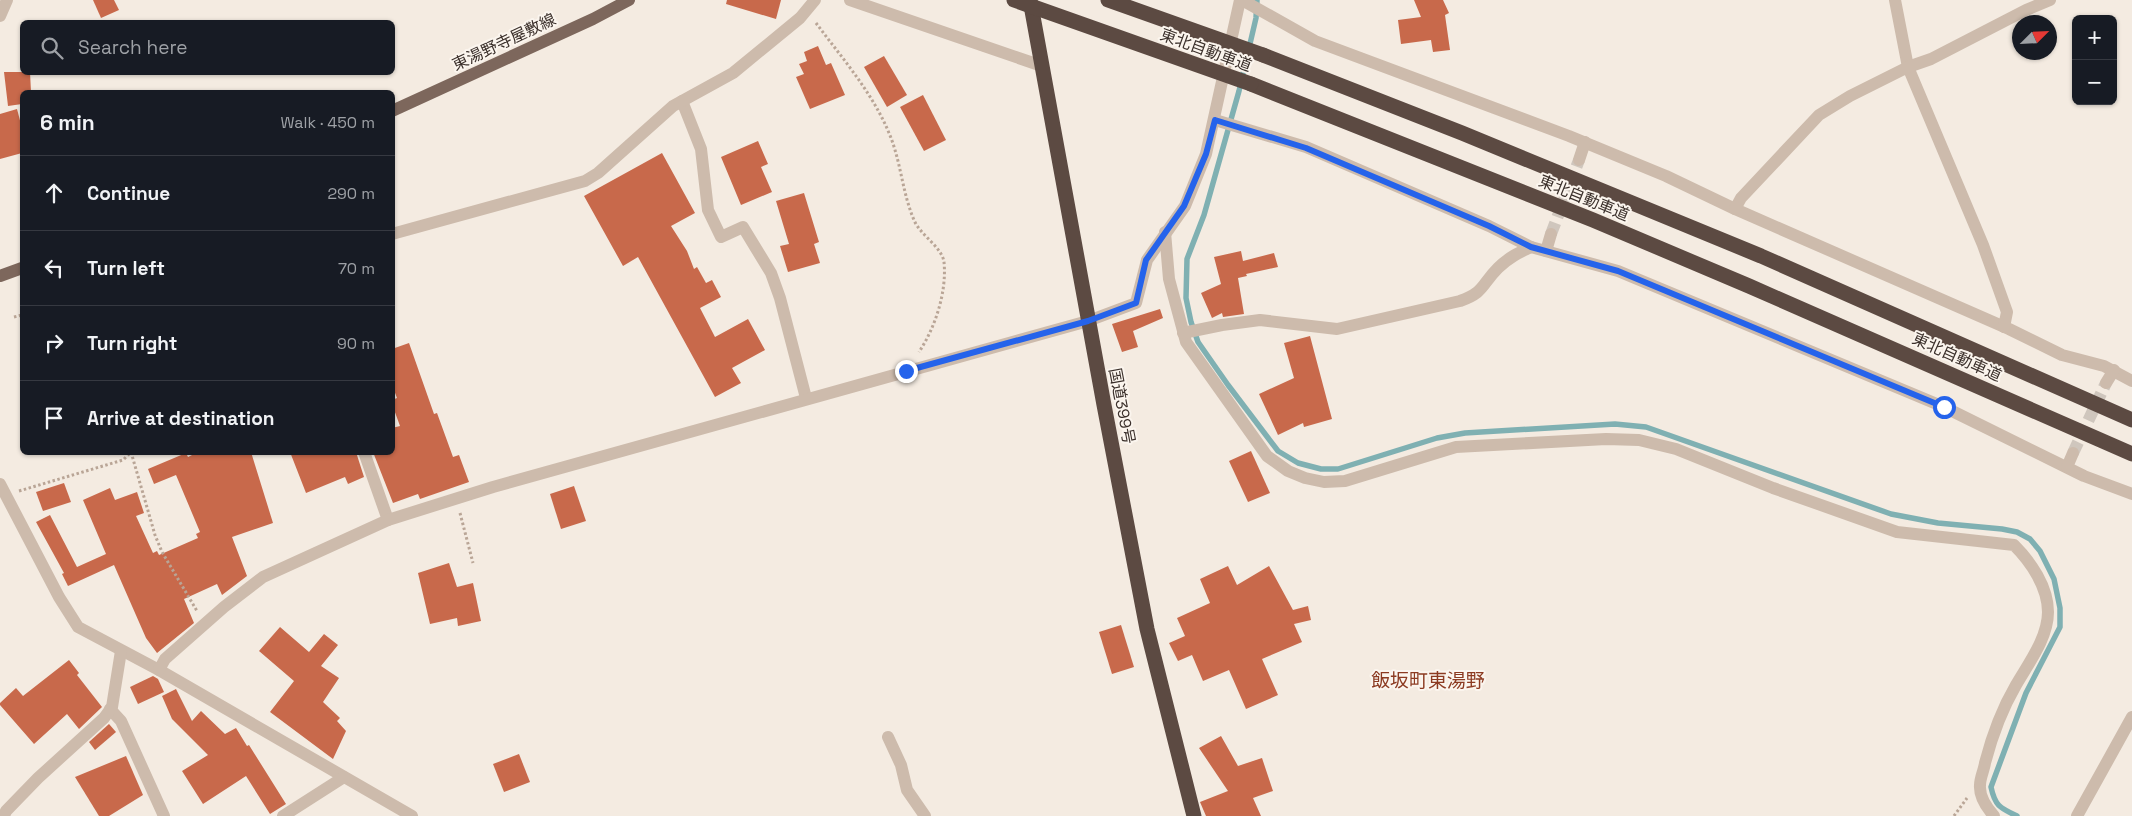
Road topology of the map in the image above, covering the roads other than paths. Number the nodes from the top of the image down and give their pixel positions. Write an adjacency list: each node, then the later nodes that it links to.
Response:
1 (7, 0): 11 (street)
2 (629, 0): 15 (main road, 東湯野寺屋敷線)
3 (815, 0): 14 (street)
4 (850, 0): 12 (street)
5 (1014, 0): 36 (highway, 東北自動車道, bridge)
6 (1030, 0): 12 (highway, 国道399号)
7 (1108, 0): 34 (highway, 東北自動車道, bridge)
8 (1895, 0): 13 (street)
9 (2050, 0): 13 (street)
10 (1243, 1): 16 (street); 17 (street)
11 (0, 16)
12 (1042, 66): 27 (highway, 国道399号)
13 (1908, 67): 19 (street); 28 (street)
14 (682, 101): 21 (street); 33 (street)
15 (395, 110)
16 (1224, 123): 20 (street); 23 (street)
17 (1585, 142): 18 (street); 19 (street)
18 (1579, 160)
19 (1735, 209): 28 (street)
20 (1165, 232): 27 (street); 29 (street)
21 (395, 233)
22 (1552, 234): 24 (street)
23 (1531, 247): 24 (street); 29 (street)
24 (1546, 251): 38 (street)
25 (20, 269): 26 (main road)
26 (0, 276)
27 (1088, 321): 33 (street); 53 (highway, 国道399号)
28 (2004, 327): 30 (street)
29 (1192, 331): 54 (street)
30 (2114, 370): 31 (street); 32 (street)
31 (2132, 381)
32 (2106, 383)
33 (806, 398): 41 (street)
34 (2132, 420)
35 (2073, 453): 38 (street)
36 (2132, 454)
37 (365, 455): 41 (street)
38 (2067, 467): 40 (street)
39 (3, 490): 42 (street)
40 (2132, 494)
41 (388, 520): 43 (street)
42 (121, 651): 43 (street); 44 (street)
43 (160, 670): 47 (street)
44 (110, 709): 48 (street); 49 (street)
45 (2132, 717): 55 (street)
46 (888, 737): 52 (street)
47 (344, 777): 50 (street); 51 (street)
48 (4, 816)
49 (164, 816)
50 (283, 816)
51 (412, 816)
52 (925, 816)
53 (1194, 816)
54 (1994, 816)
55 (2077, 816)

